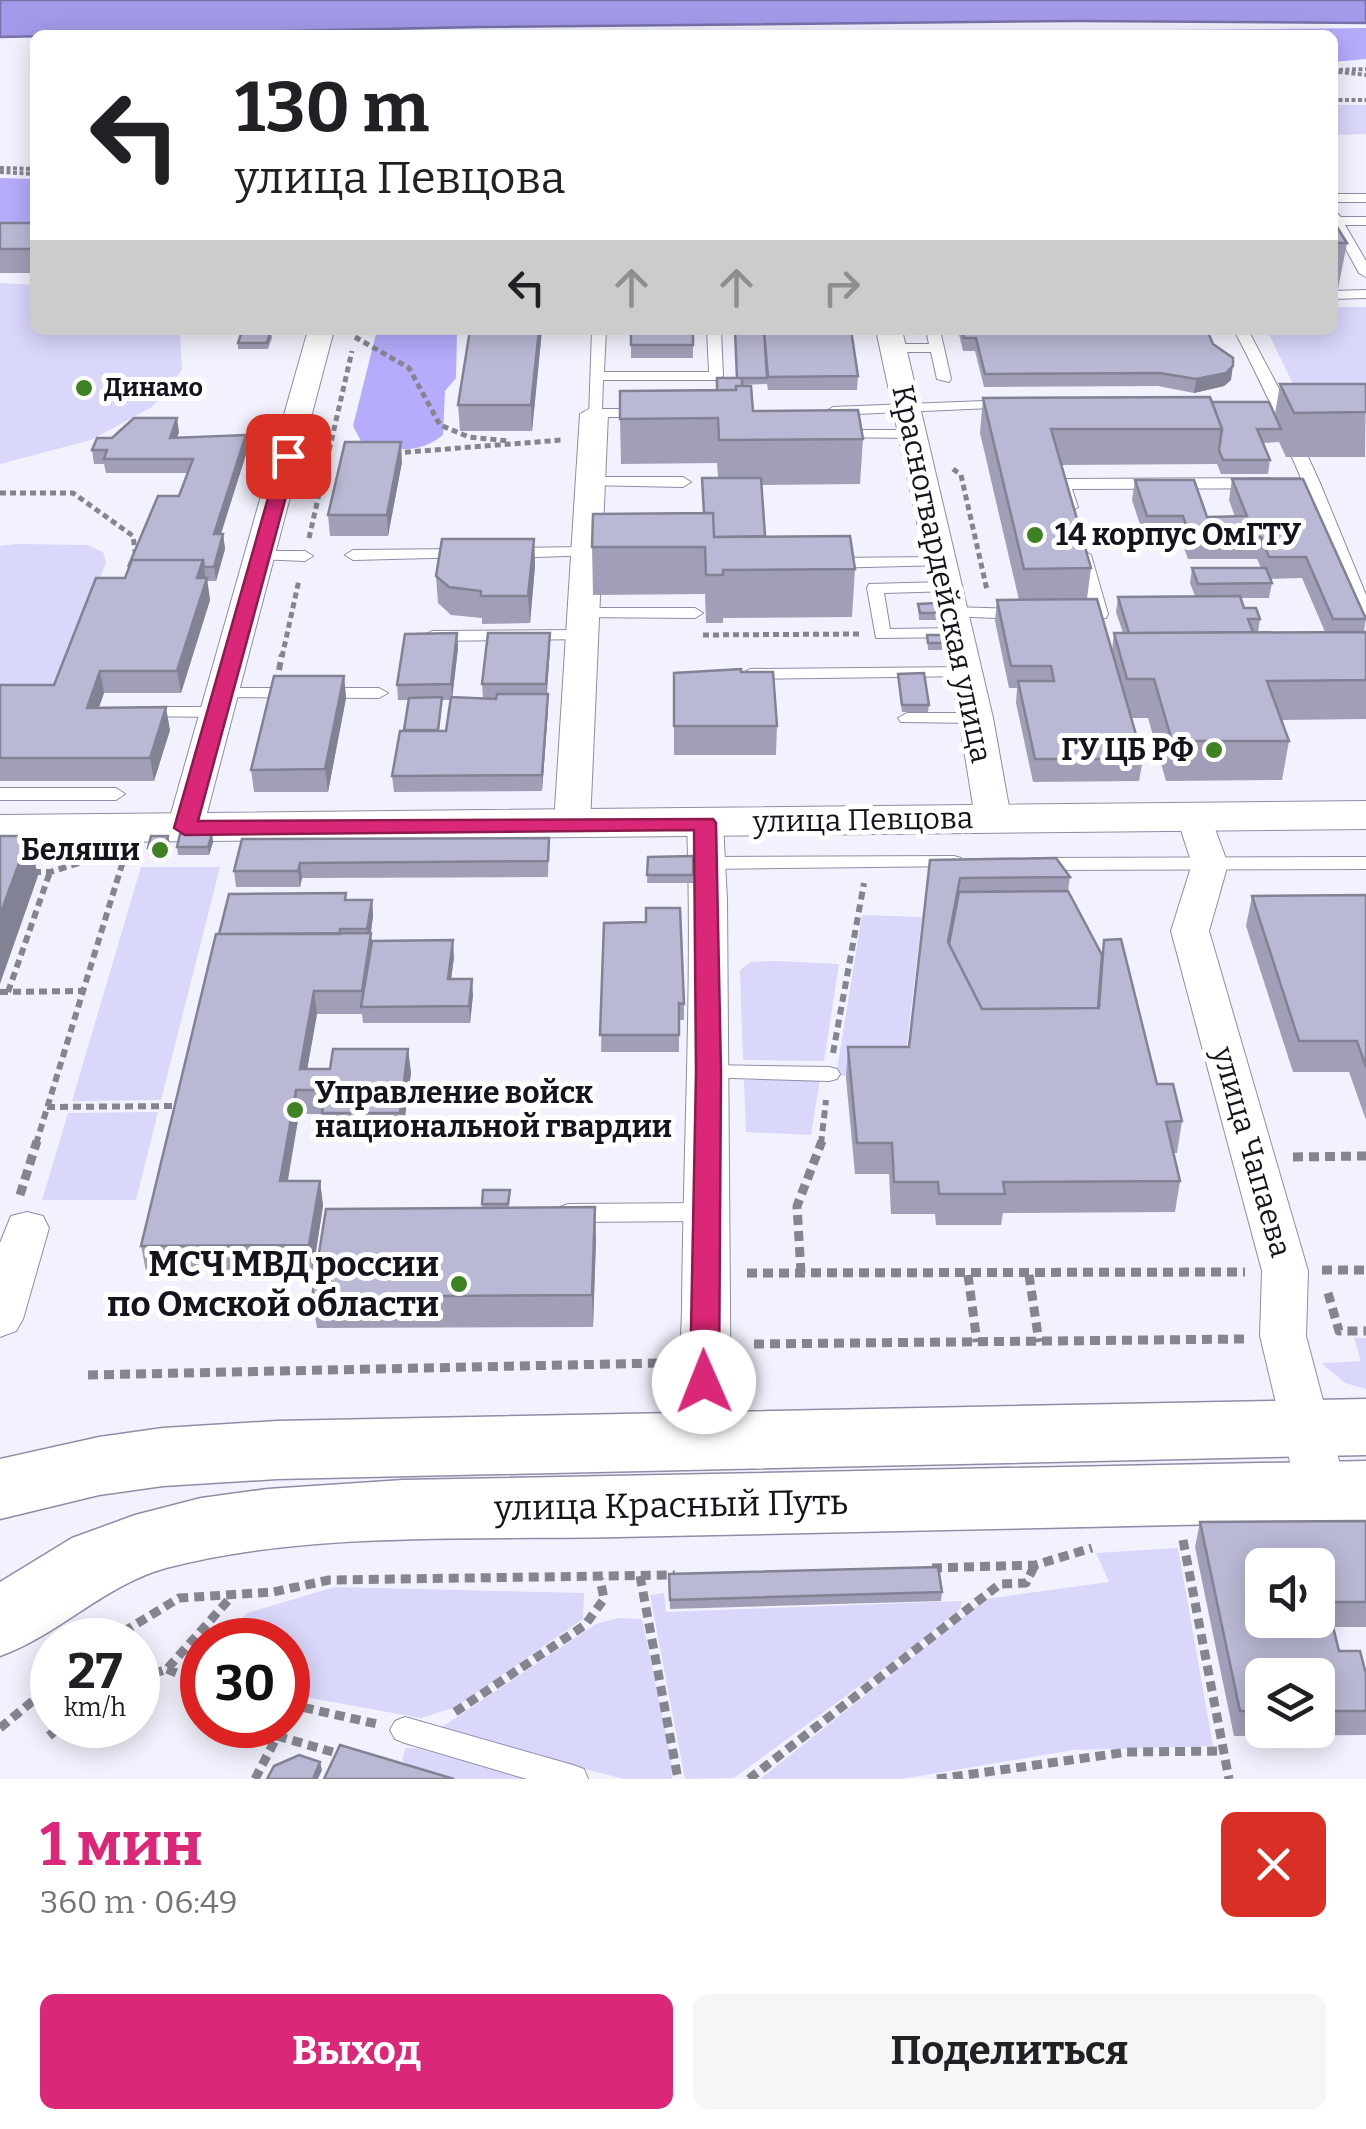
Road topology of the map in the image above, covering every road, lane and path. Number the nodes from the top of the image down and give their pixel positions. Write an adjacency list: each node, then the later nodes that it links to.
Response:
1 (1366, 68): 2 (path)
2 (1338, 70)
3 (1338, 72): 4 (path)
4 (1366, 76)
5 (1338, 100): 6 (path)
6 (1366, 100)
7 (0, 170): 8 (path)
8 (30, 172)
9 (1338, 198): 10 (lane)
10 (1366, 198)
11 (1338, 216): 13 (lane)
12 (1338, 221): 14 (lane)
13 (1366, 221)
14 (1366, 272)
15 (1338, 294): 16 (lane)
16 (1366, 294)
17 (321, 335): 40 (street)
18 (599, 335): 25 (lane)
19 (714, 335): 25 (lane)
20 (935, 335): 24 (lane)
21 (1244, 335): 29 (lane)
22 (355, 338): 37 (path)
23 (891, 339): 24 (lane); 33 (street, Красногвардейская улица)
24 (937, 348): 26 (lane)
25 (596, 376): 34 (lane)
26 (944, 379)
27 (1018, 404): 33 (lane)
28 (1262, 404): 29 (lane)
29 (1280, 404): 30 (lane); 35 (lane)
30 (1298, 404)
31 (808, 412): 33 (lane)
32 (652, 413): 34 (lane)
33 (910, 421): 36 (lane); 54 (street, Красногвардейская улица)
34 (594, 426): 37 (path); 42 (street)
35 (1287, 428)
36 (811, 434)
37 (523, 443): 38 (path)
38 (386, 453)
39 (347, 455): 40 (path)
40 (288, 456): 50 (street)
41 (1300, 457): 44 (lane)
42 (591, 482): 43 (lane); 48 (street)
43 (682, 482)
44 (1312, 483): 46 (lane); 58 (lane)
45 (0, 493): 53 (path)
46 (1074, 522)
47 (1079, 540): 57 (lane)
48 (587, 552): 49 (lane); 59 (street)
49 (353, 555)
50 (262, 556): 51 (lane); 65 (street)
51 (305, 556)
52 (804, 562): 54 (lane)
53 (137, 564)
54 (949, 599): 56 (lane); 60 (lane); 60 (lane); 62 (street, Красногвардейская улица)
55 (695, 612): 59 (lane); 60 (path)
56 (1040, 614)
57 (1080, 614)
58 (1366, 615)
59 (583, 624): 61 (lane); 74 (street)
60 (882, 634)
61 (405, 636)
62 (966, 672): 63 (lane); 68 (street, Красногвардейская улица)
63 (735, 674)
64 (379, 693): 65 (lane)
65 (220, 702): 66 (lane); 75 (street)
66 (128, 712)
67 (907, 718): 68 (lane)
68 (976, 718): 72 (street, Красногвардейская улица)
69 (0, 794): 70 (lane)
70 (125, 811): 75 (street, улица Певцова); 76 (street, улица Певцова); 85 (path)
71 (1366, 815): 73 (street, улица Певцова)
72 (993, 818): 73 (street, улица Певцова); 77 (street, улица Певцова)
73 (1195, 818): 82 (street)
74 (572, 824): 75 (street, улица Певцова); 77 (street, улица Певцова)
75 (185, 828)
76 (0, 829)
77 (706, 843): 78 (lane); 86 (street)
78 (868, 862): 79 (lane); 87 (path)
79 (974, 862)
80 (1366, 862): 82 (lane)
81 (1010, 863): 82 (lane)
82 (1210, 864): 112 (street, улица Чапаева)
83 (16, 872): 84 (path)
84 (4, 992): 85 (path)
85 (82, 992): 89 (path)
86 (709, 1072): 87 (lane); 92 (street)
87 (829, 1074): 99 (path)
88 (185, 1106): 89 (path)
89 (47, 1107): 94 (path)
90 (1366, 1156): 91 (path)
91 (1301, 1157)
92 (705, 1212): 93 (lane); 98 (street)
93 (546, 1213)
94 (14, 1228): 102 (street)
95 (1322, 1270): 96 (path)
96 (1366, 1270)
97 (1241, 1272): 101 (path)
98 (704, 1273): 99 (path); 111 (street)
99 (801, 1273): 100 (path)
100 (968, 1274): 101 (path); 106 (path)
101 (1029, 1275): 107 (path)
102 (0, 1319)
103 (1366, 1330): 104 (path)
104 (1339, 1331)
105 (1258, 1339): 107 (path)
106 (977, 1342): 107 (path); 108 (path)
107 (1039, 1342)
108 (754, 1344)
109 (675, 1358): 110 (path)
110 (88, 1374)
111 (707, 1440): 112 (main road, улица Красный Путь); 113 (main road, улица Красный Путь)
112 (1340, 1459): 125 (main road, улица Красный Путь)
113 (0, 1489)
114 (1165, 1540): 115 (path)
115 (1184, 1540): 116 (path); 135 (path)
116 (1202, 1540)
117 (1112, 1546): 118 (path)
118 (1035, 1565): 119 (path); 140 (path)
119 (916, 1568)
120 (680, 1575): 121 (path)
121 (640, 1576): 122 (path); 139 (path)
122 (600, 1580): 123 (path); 132 (path)
123 (232, 1596): 124 (path); 126 (path)
124 (146, 1618)
125 (0, 1624)
126 (167, 1669): 127 (path); 128 (path)
127 (160, 1671)
128 (180, 1674)
129 (30, 1703): 131 (path)
130 (310, 1712): 132 (path)
131 (0, 1728)
132 (404, 1730): 138 (lane)
133 (310, 1746): 136 (path)
134 (271, 1748): 137 (path)
135 (1222, 1751): 141 (path); 142 (path)
136 (351, 1758)
137 (255, 1779)
138 (573, 1779)
139 (678, 1779)
140 (749, 1779)
141 (938, 1779)
142 (1229, 1779)

